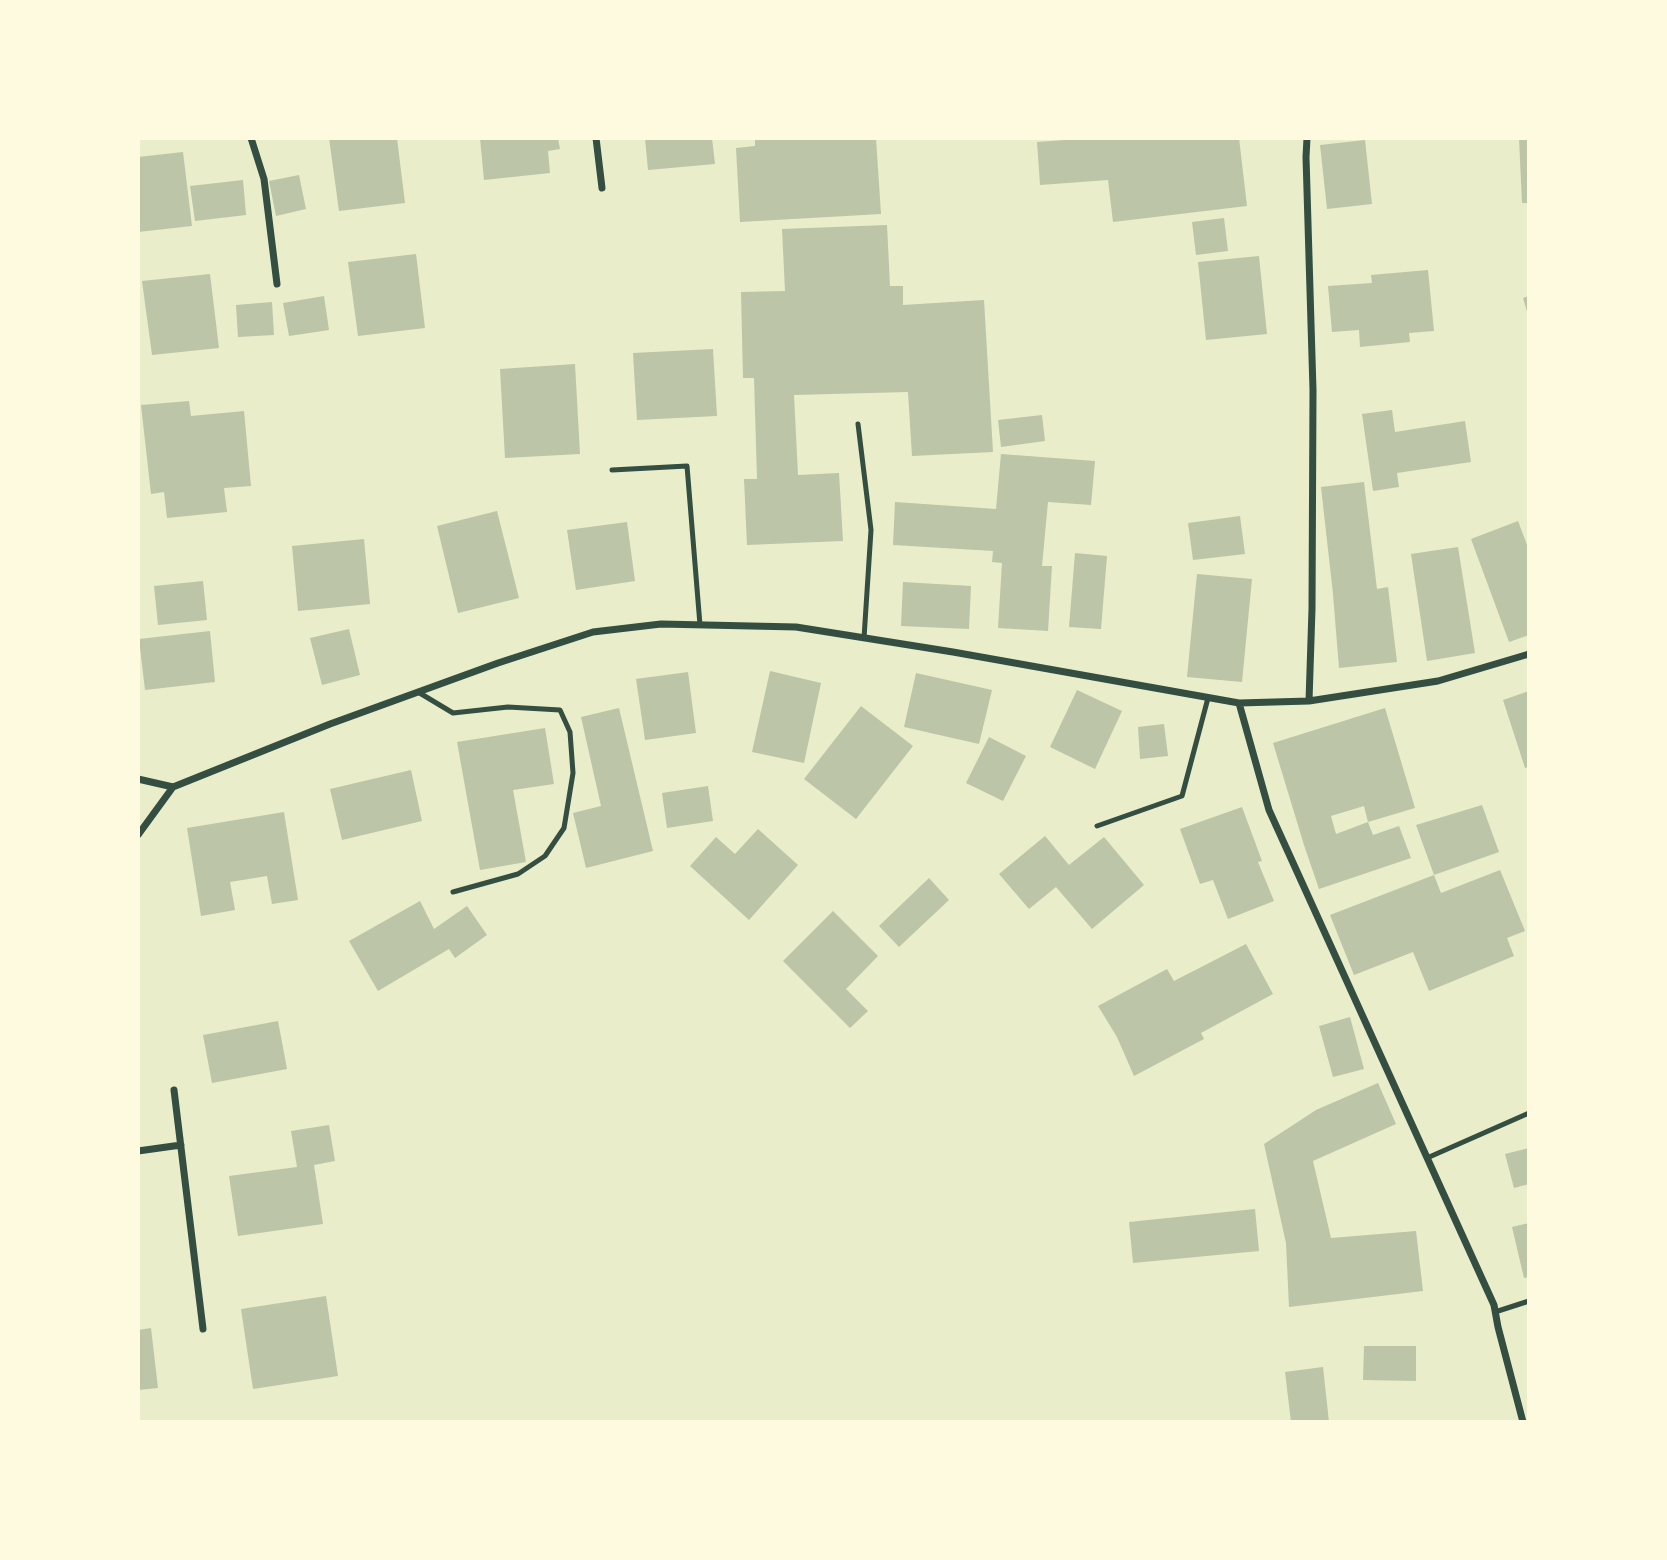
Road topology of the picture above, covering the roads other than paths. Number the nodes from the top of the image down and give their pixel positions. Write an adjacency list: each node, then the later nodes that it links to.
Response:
1 (251, 138): 5 (street)
2 (596, 138): 4 (street)
3 (1307, 138): 13 (street)
4 (602, 188)
5 (277, 284)
6 (858, 424): 9 (lane)
7 (612, 470): 8 (lane)
8 (701, 625): 9 (street); 11 (street)
9 (864, 638): 12 (street)
10 (1529, 654): 13 (street)
11 (418, 692): 16 (street); 19 (lane)
12 (1208, 698): 14 (street); 17 (lane)
13 (1309, 701): 14 (street)
14 (1240, 703): 24 (street)
15 (138, 779): 16 (street)
16 (173, 787): 18 (street)
17 (1097, 826)
18 (138, 835)
19 (453, 892)
20 (174, 1090): 22 (street)
21 (1529, 1114): 24 (lane)
22 (181, 1145): 23 (street); 27 (street)
23 (138, 1152)
24 (1427, 1158): 26 (street)
25 (1529, 1301): 26 (lane)
26 (1495, 1312): 28 (street)
27 (203, 1329)
28 (1523, 1422)

